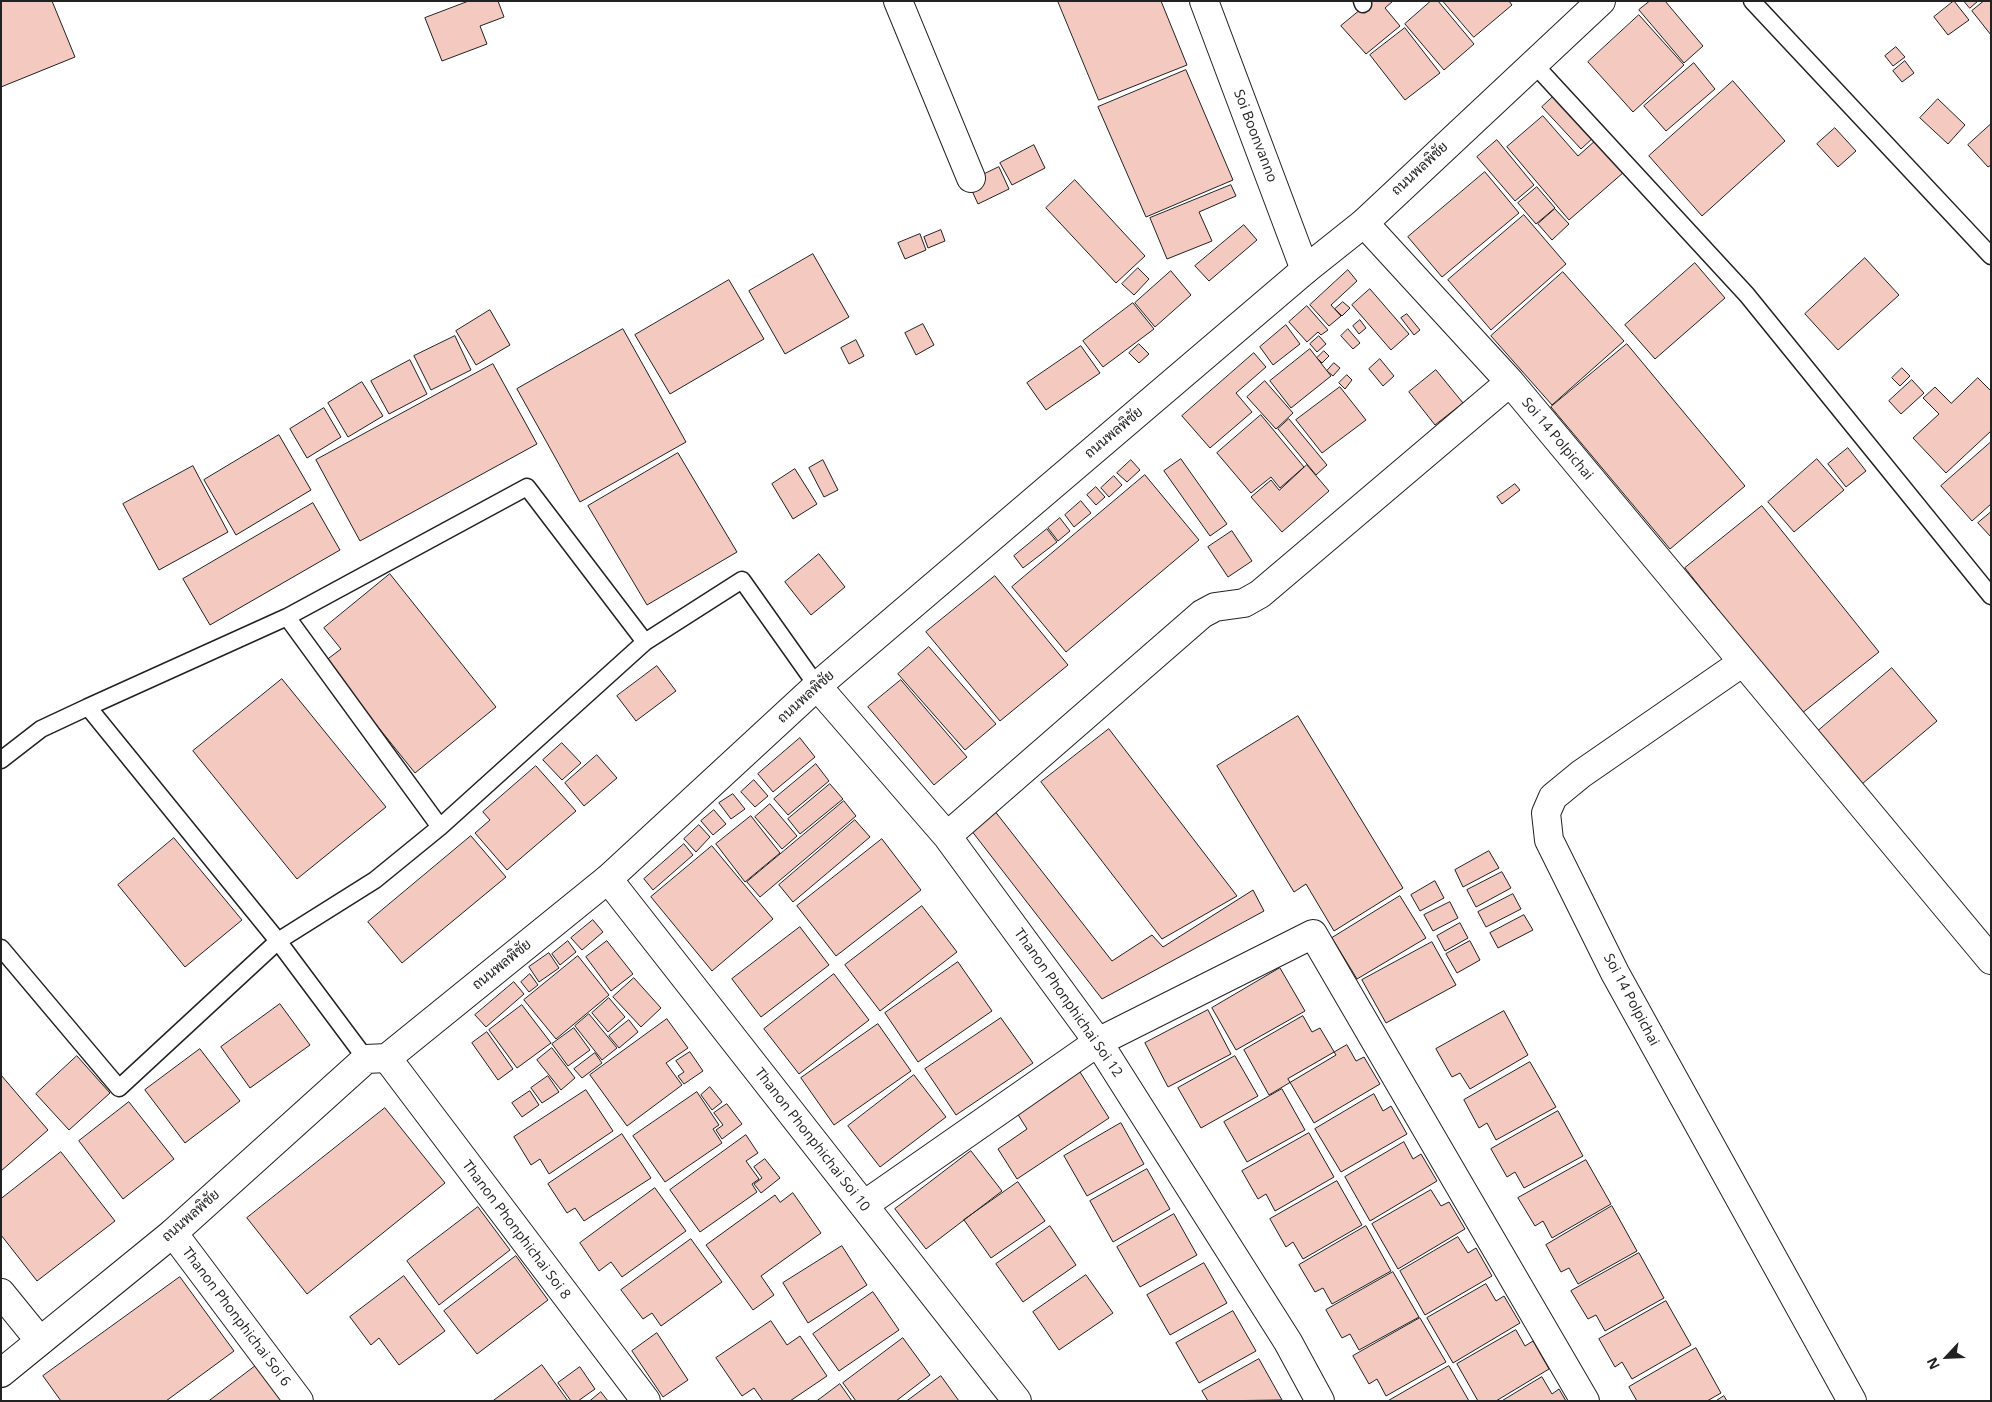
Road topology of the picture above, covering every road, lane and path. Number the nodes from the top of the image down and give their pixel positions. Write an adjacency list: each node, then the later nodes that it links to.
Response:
1 (898, 1): 6 (street)
2 (1204, 1): 9 (street, Soi Boonvanno)
3 (1601, 1): 5 (street, ถนนพลพิชัย)
4 (1752, 1): 8 (lane)
5 (1533, 62): 7 (street, ถนนพลพิชัย); 11 (lane)
6 (971, 178)
7 (1364, 223): 9 (street, ถนนพลพิชัย); 10 (street, Soi 14 Polpichai)
8 (1991, 256)
9 (1305, 270): 15 (street, ถนนพลพิชัย)
10 (1510, 382): 14 (street, Soi 14 Polpichai); 19 (street)
11 (1991, 596)
12 (287, 618): 13 (lane); 16 (lane); 18 (lane)
13 (645, 642): 15 (lane); 18 (lane)
14 (1743, 662): 23 (street, Soi 14 Polpichai); 36 (street, Soi 14 Polpichai)
15 (817, 686): 19 (street, Thanon Phonphichai Soi 12); 20 (street, ถนนพลพิชัย)
16 (88, 707): 17 (lane); 21 (lane)
17 (1, 760)
18 (440, 827): 21 (lane)
19 (947, 836): 24 (street, Thanon Phonphichai Soi 12)
20 (608, 879): 25 (street, ถนนพลพิชัย); 26 (street, Thanon Phonphichai Soi 10)
21 (278, 941): 22 (lane); 25 (lane)
22 (1, 948)
23 (1991, 960)
24 (1098, 1042): 26 (street); 34 (street, Thanon Phonphichai Soi 12); 35 (street)
25 (376, 1059): 27 (street, ถนนพลพิชัย); 32 (street, Thanon Phonphichai Soi 8)
26 (864, 1205): 33 (street, Thanon Phonphichai Soi 10)
27 (173, 1233): 29 (street, ถนนพลพิชัย); 31 (street, Thanon Phonphichai Soi 6)
28 (1, 1293): 29 (street)
29 (40, 1341): 30 (street, ถนนพลพิชัย)
30 (1, 1373)
31 (299, 1401)
32 (646, 1401)
33 (1017, 1401)
34 (1320, 1401)
35 (1585, 1401)
36 (1852, 1401)

